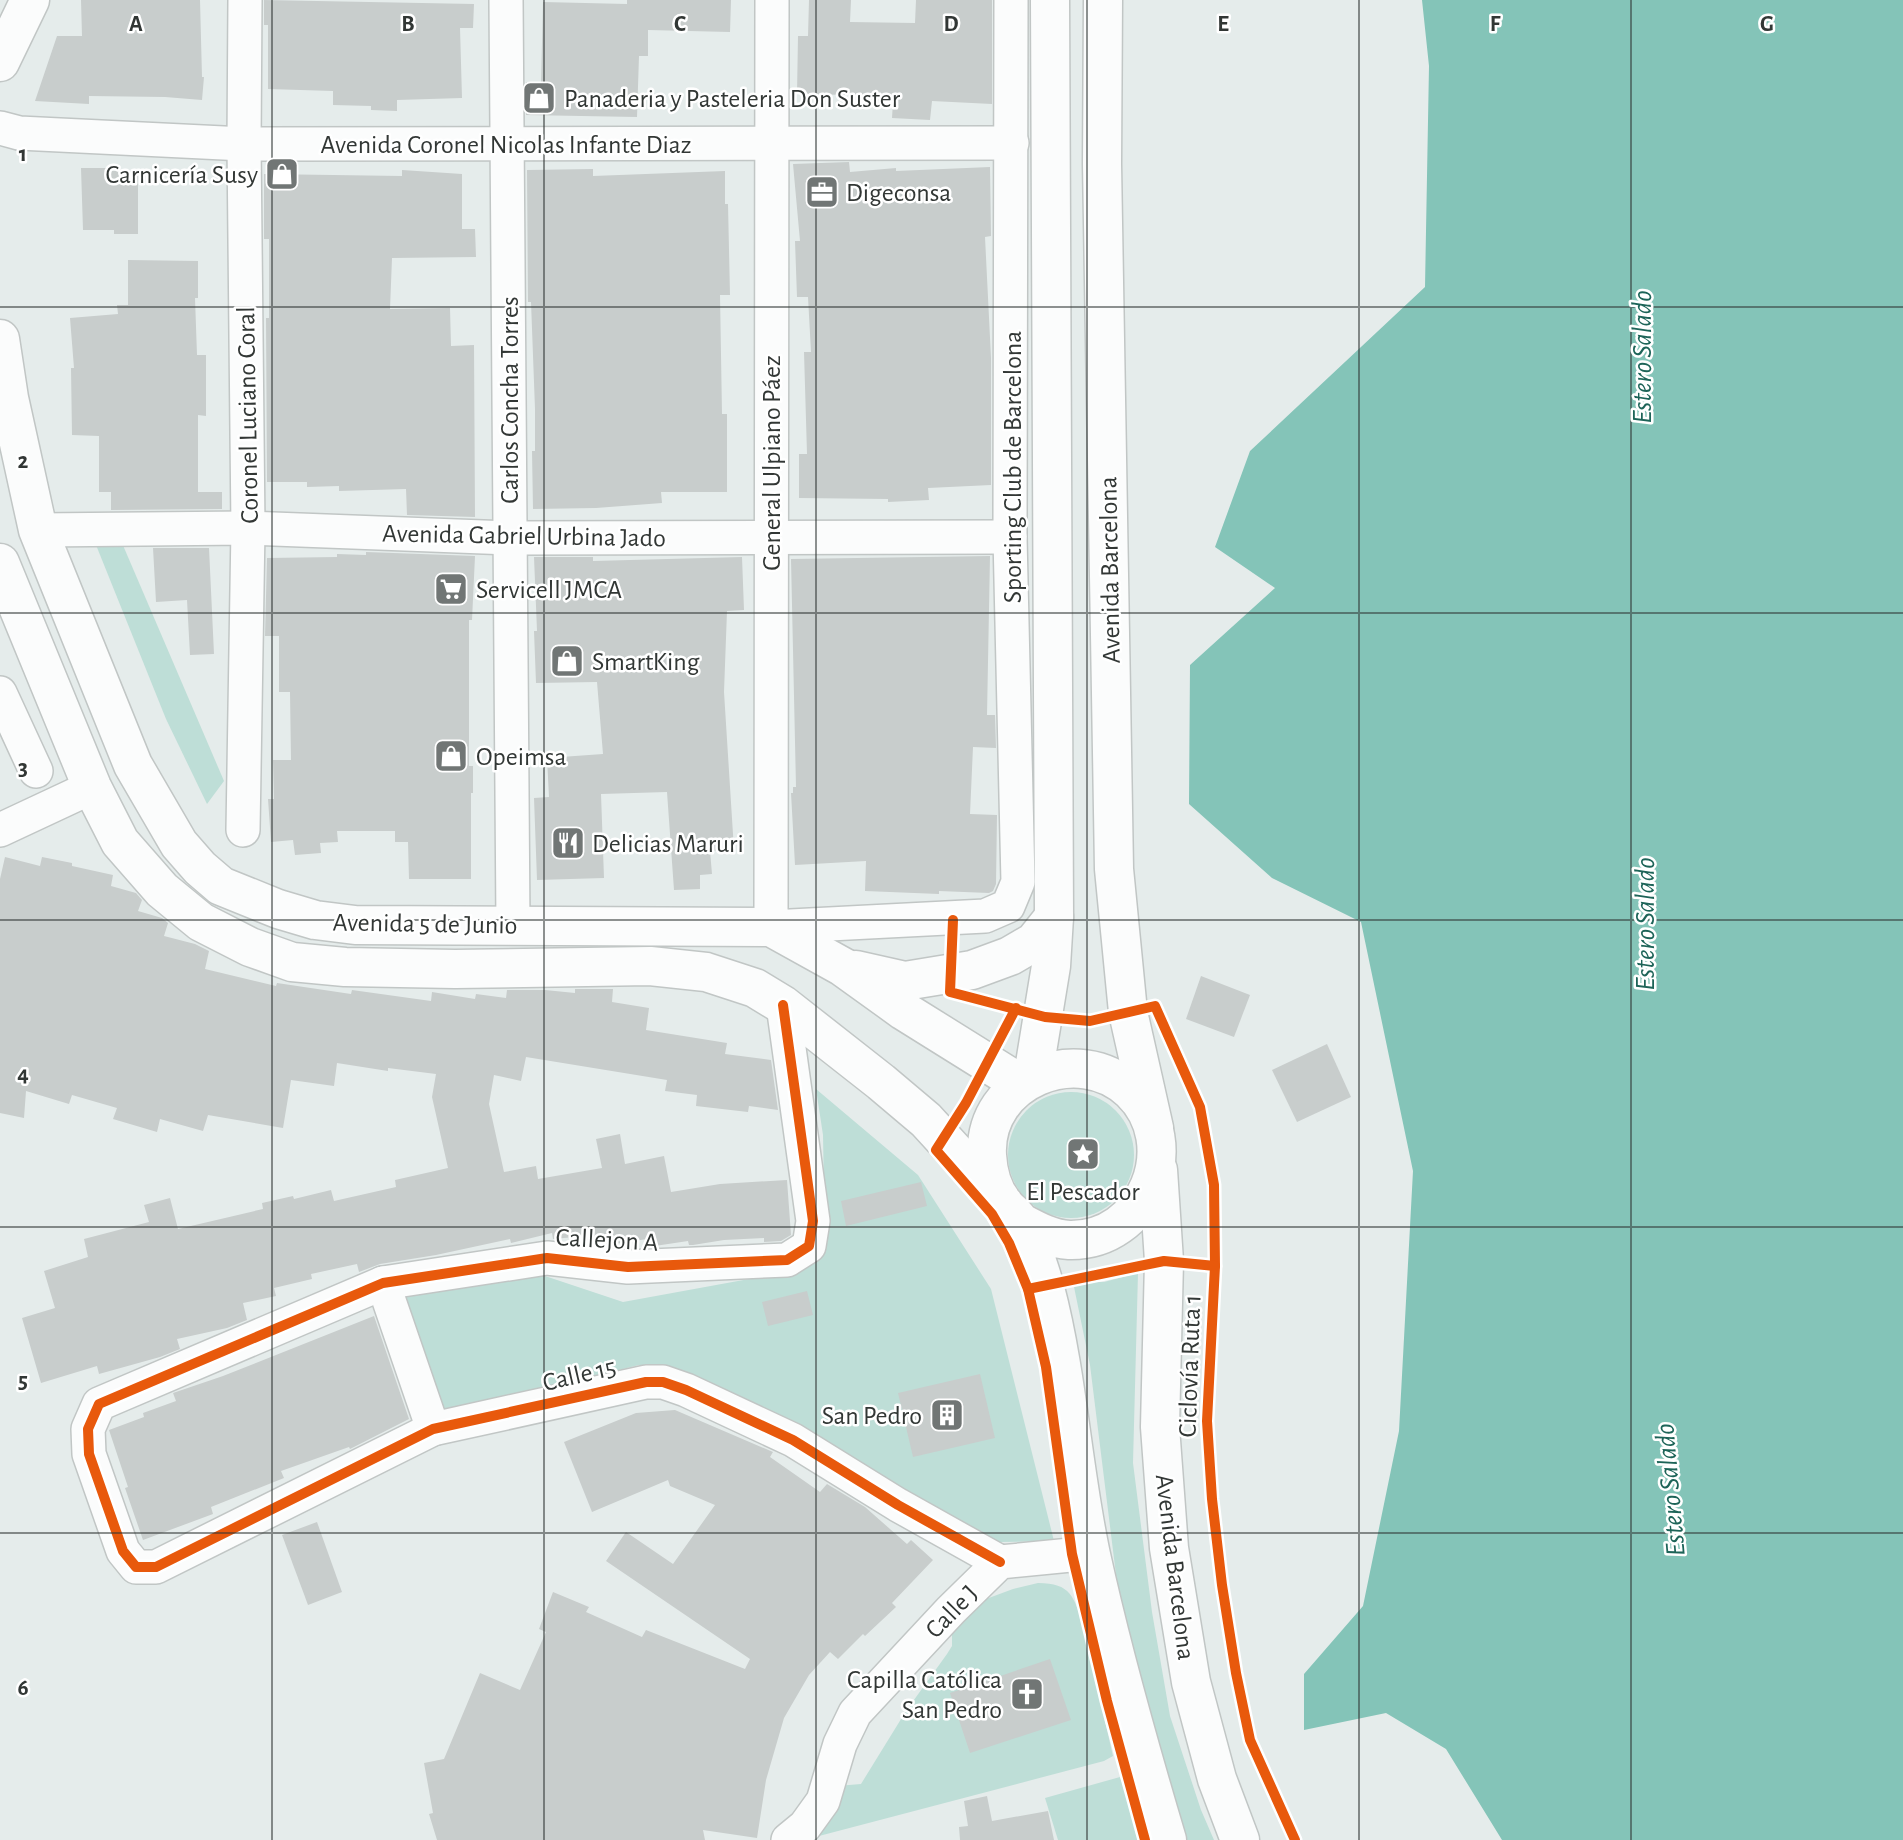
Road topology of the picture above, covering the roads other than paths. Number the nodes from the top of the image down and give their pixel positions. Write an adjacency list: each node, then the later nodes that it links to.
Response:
1 (30, 0): 8 (main road)
2 (245, 0): 11 (street, Coronel Luciano Coral)
3 (506, 0): 12 (street, Carlos Concha Torres)
4 (772, 0): 13 (street, General Ulpiano Páez)
5 (1011, 0): 10 (street, Sporting Club de Barcelona)
6 (1050, 0): 26 (main road)
7 (1103, 0): 32 (main road, Avenida Barcelona)
8 (0, 62)
9 (0, 128): 11 (street, Avenida Coronel Nicolas Infante Diaz)
10 (1012, 143): 13 (street, Avenida Coronel Nicolas Infante Diaz); 18 (street, Sporting Club de Barcelona)
11 (244, 144): 12 (street, Avenida Coronel Nicolas Infante Diaz); 15 (street, Coronel Luciano Coral)
12 (507, 144): 13 (street, Avenida Coronel Nicolas Infante Diaz); 19 (street, Carlos Concha Torres)
13 (772, 144): 17 (street, General Ulpiano Páez)
14 (0, 339): 16 (main road, Avenida 5 de Junio)
15 (248, 528): 16 (street, Avenida Gabriel Urbina Jado); 19 (street, Avenida Gabriel Urbina Jado); 25 (street, Coronel Luciano Coral)
16 (38, 530): 27 (main road, Avenida 5 de Junio)
17 (771, 537): 18 (street, Avenida Gabriel Urbina Jado); 19 (street, Avenida Gabriel Urbina Jado); 28 (street, General Ulpiano Páez)
18 (1010, 537): 28 (street, Sporting Club de Barcelona)
19 (510, 538): 27 (street, Carlos Concha Torres)
20 (0, 563): 23 (main road, Avenida 5 de Junio)
21 (0, 693): 22 (street)
22 (36, 771)
23 (92, 787): 24 (street); 30 (main road, Avenida 5 de Junio)
24 (0, 830)
25 (243, 830)
26 (1054, 916): 29 (main road); 31 (main road)
27 (513, 925): 28 (main road, Avenida 5 de Junio)
28 (771, 927): 29 (main road, Avenida 5 de Junio)
29 (843, 967): 31 (main road, Avenida 5 de Junio)
30 (783, 1005): 33 (main road, Avenida 5 de Junio); 34 (street, Callejon A)
31 (1027, 1080): 32 (main road); 33 (main road)
32 (1157, 1149): 33 (main road); 41 (main road, Avenida Barcelona)
33 (1011, 1212): 36 (main road)
34 (383, 1283): 35 (street); 38 (street, Callejon A)
35 (433, 1429): 37 (street, Calle 15); 38 (street, Calle 15)
36 (1091, 1553): 37 (street, Calle J); 40 (main road)
37 (1000, 1562): 39 (street, Calle J)
38 (156, 1567)
39 (788, 1840)
40 (1167, 1840)
41 (1240, 1840)

